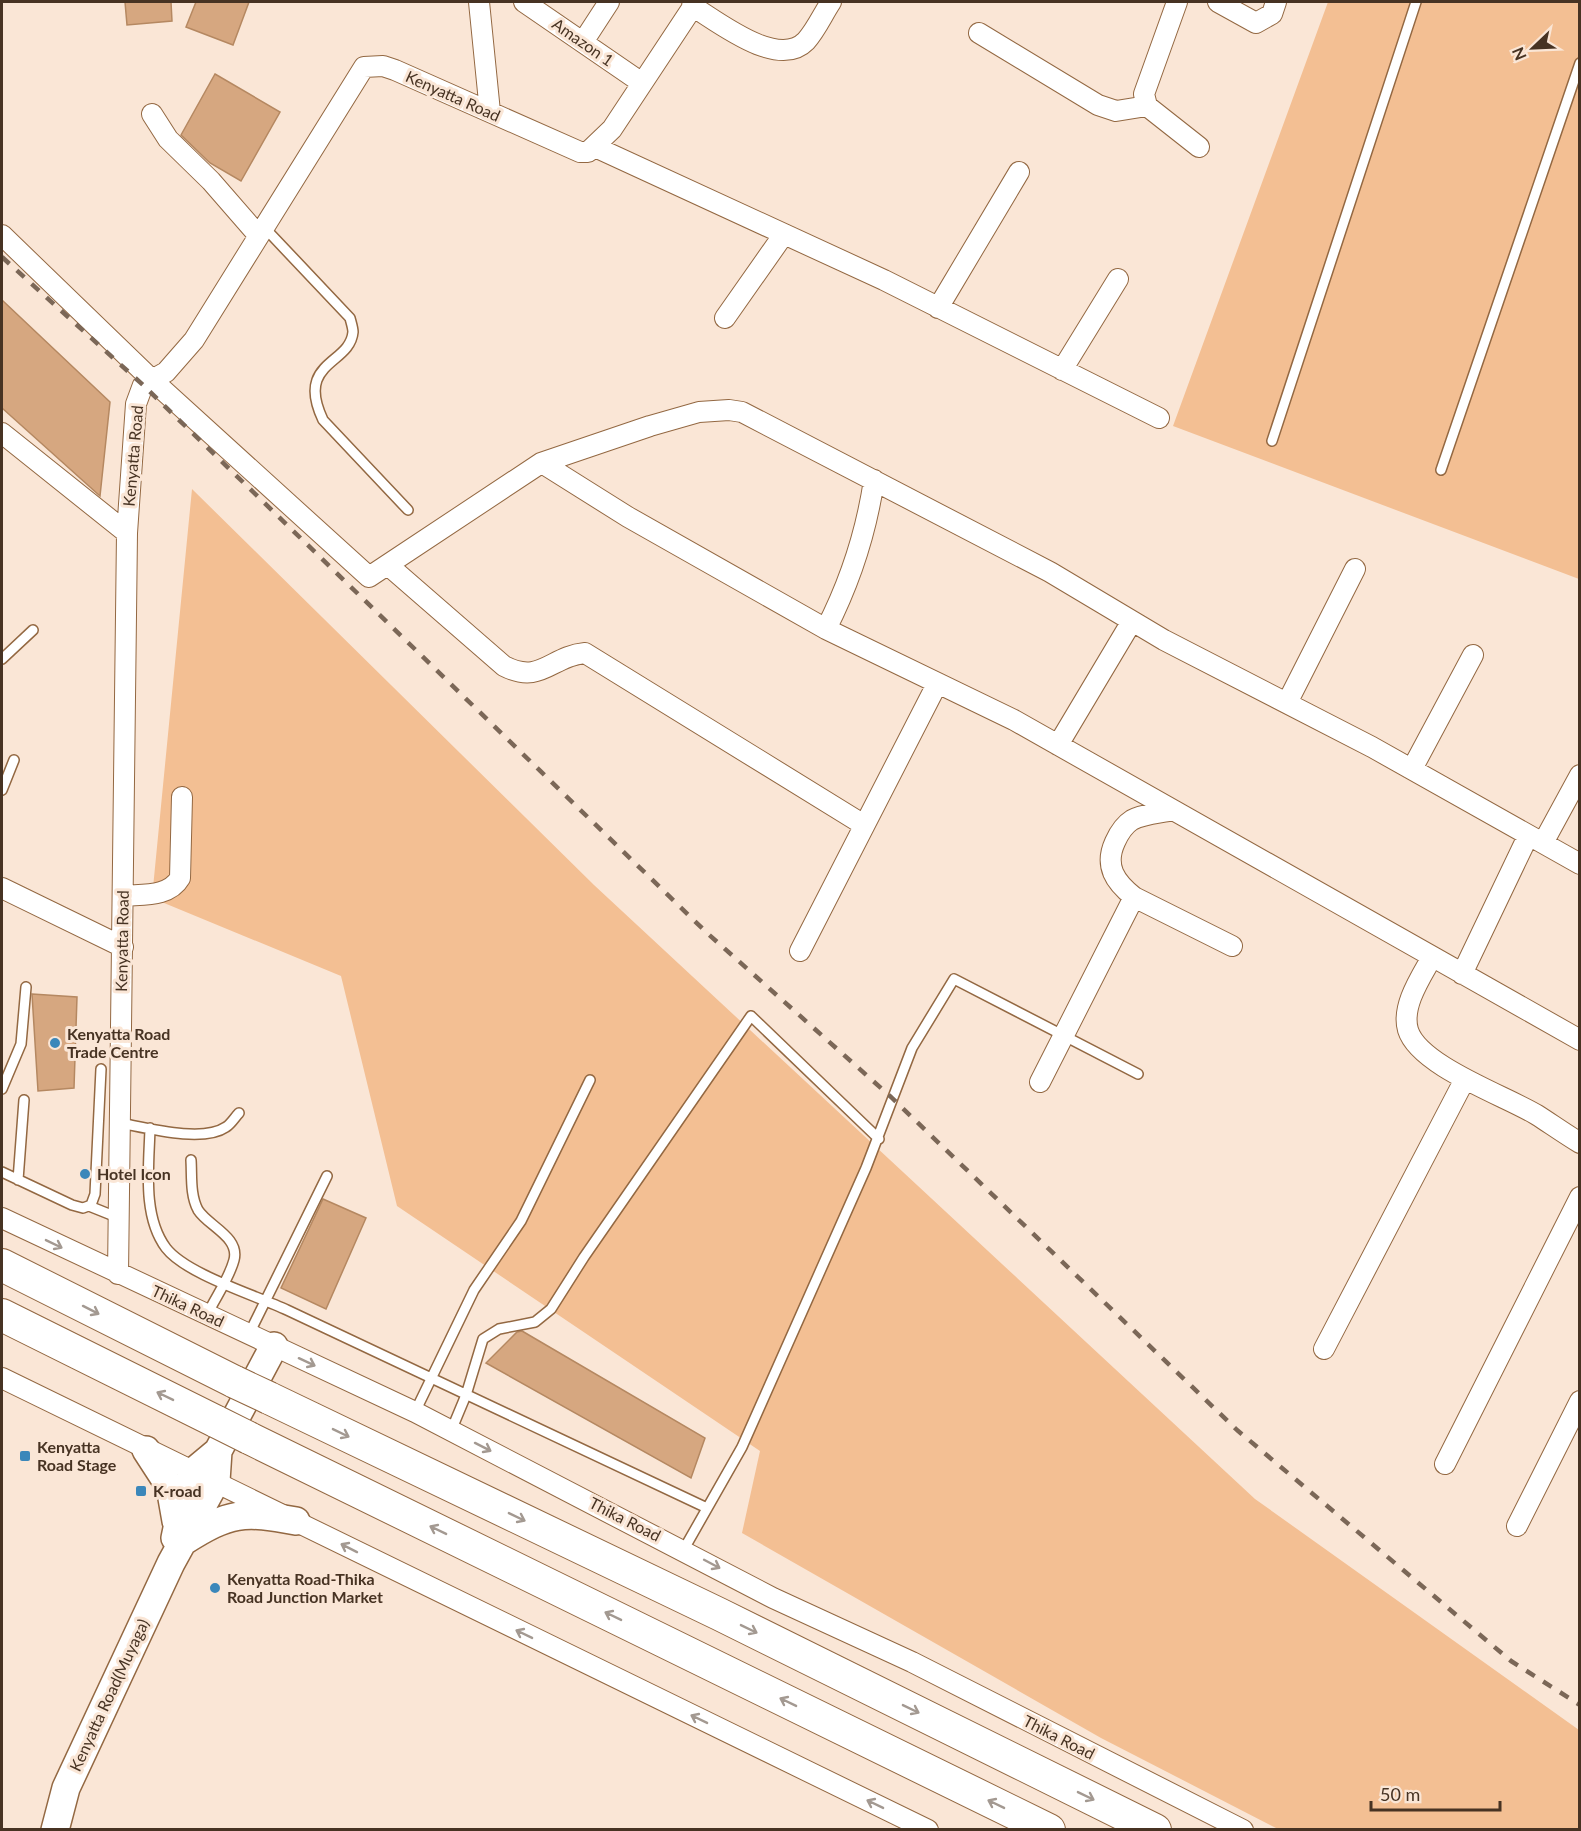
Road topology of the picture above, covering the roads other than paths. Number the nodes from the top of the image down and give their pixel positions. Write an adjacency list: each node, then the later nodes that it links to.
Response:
1 (479, 2): 15 (street)
2 (524, 2): 11 (street, Amazon 1)
3 (609, 2): 11 (street)
4 (831, 2): 9 (street)
5 (1178, 2): 14 (street)
6 (1218, 2): 7 (street)
7 (1276, 2)
8 (1416, 2): 30 (lane)
9 (694, 4): 13 (street)
10 (979, 33): 14 (street)
11 (583, 42): 13 (street, Amazon 1)
12 (1580, 63): 32 (lane)
13 (642, 83): 17 (street)
14 (1147, 106): 18 (street)
15 (489, 112): 17 (street, Kenyatta Road); 20 (street, Kenyatta Road)
16 (152, 114): 20 (street)
17 (595, 147): 21 (street)
18 (1198, 147)
19 (1019, 172): 24 (street)
20 (260, 231): 27 (street, Kenyatta Road); 34 (lane)
21 (784, 234): 24 (street); 25 (street)
22 (2, 235): 27 (street)
23 (1118, 279): 26 (street)
24 (938, 308): 26 (street)
25 (725, 318)
26 (1062, 370): 28 (street)
27 (152, 380): 35 (street, Kenyatta Road); 36 (street)
28 (1159, 418)
29 (2, 433): 35 (street)
30 (1272, 441)
31 (542, 463): 33 (street); 36 (street); 39 (street)
32 (1441, 470)
33 (874, 480): 38 (street); 39 (street)
34 (408, 510)
35 (126, 533): 56 (street, Kenyatta Road)
36 (389, 566): 52 (street)
37 (1354, 569): 44 (street)
38 (1132, 621): 44 (street); 45 (street)
39 (826, 629): 43 (street)
40 (33, 630): 42 (lane)
41 (1473, 655): 47 (street)
42 (2, 659)
43 (937, 684): 45 (street); 52 (street)
44 (1287, 703): 47 (street)
45 (1058, 745): 51 (street)
46 (14, 760): 49 (lane)
47 (1412, 769): 53 (street)
48 (1580, 775): 53 (street)
49 (2, 790)
50 (182, 797): 56 (street)
51 (1173, 810): 57 (street); 61 (street)
52 (864, 825): 60 (street)
53 (1535, 839): 54 (street); 62 (street)
54 (1580, 864)
55 (2, 888): 59 (street)
56 (123, 896): 59 (street, Kenyatta Road)
57 (1134, 897): 58 (street); 64 (street)
58 (1232, 946)
59 (123, 947): 74 (street, Kenyatta Road)
60 (800, 951)
61 (1432, 957): 62 (street); 68 (street)
62 (1462, 974): 65 (street)
63 (26, 987): 71 (lane)
64 (1063, 1037): 67 (lane); 70 (street); 76 (lane)
65 (1580, 1040)
66 (101, 1069): 83 (lane)
67 (1137, 1074)
68 (1465, 1079): 77 (street); 94 (street)
69 (590, 1080): 96 (lane)
70 (1041, 1082)
71 (2, 1089)
72 (24, 1100): 81 (lane)
73 (239, 1113): 75 (lane)
74 (120, 1123): 75 (lane); 85 (street, Kenyatta Road)
75 (150, 1128): 88 (lane)
76 (879, 1139): 97 (lane); 105 (lane)
77 (1580, 1143)
78 (191, 1160): 88 (lane)
79 (2, 1172): 81 (lane)
80 (327, 1176): 89 (lane)
81 (18, 1180): 83 (lane)
82 (1580, 1197): 103 (street)
83 (89, 1206): 85 (lane)
84 (2, 1218): 87 (street, Thika Road, one-way to 87)
85 (119, 1218): 87 (street, Kenyatta Road)
86 (2, 1265): 113 (highway, one-way to 113, bridge)
87 (118, 1274): 91 (street, Thika Road)
88 (223, 1282): 89 (lane); 91 (lane)
89 (266, 1300): 92 (lane); 96 (lane)
90 (2, 1315): 101 (highway, one-way to 90)
91 (207, 1315): 92 (street, Thika Road)
92 (249, 1334): 93 (street, Thika Road)
93 (274, 1346): 99 (street, Thika Road, one-way to 99); 101 (main road)
94 (1324, 1349)
95 (2, 1378): 102 (street)
96 (433, 1379): 97 (lane); 99 (lane)
97 (466, 1395): 100 (lane); 105 (lane)
98 (1580, 1401): 107 (street)
99 (415, 1412): 100 (street, Thika Road)
100 (451, 1431): 109 (street, Thika Road, one-way to 109)
101 (218, 1436): 104 (main road); 112 (highway, one-way to 101, bridge)
102 (146, 1450): 104 (street); 108 (main road)
103 (1444, 1464)
104 (205, 1476): 106 (street); 108 (main road)
105 (707, 1508): 109 (lane)
106 (296, 1521): 108 (main road); 111 (street, one-way to 106)
107 (1517, 1526)
108 (177, 1543): 110 (main road, Kenyatta Road(Muyaga))
109 (684, 1549): 114 (street, Thika Road, one-way to 114)
110 (55, 1830)
111 (928, 1830)
112 (1049, 1830)
113 (1155, 1830)
114 (1244, 1830)

